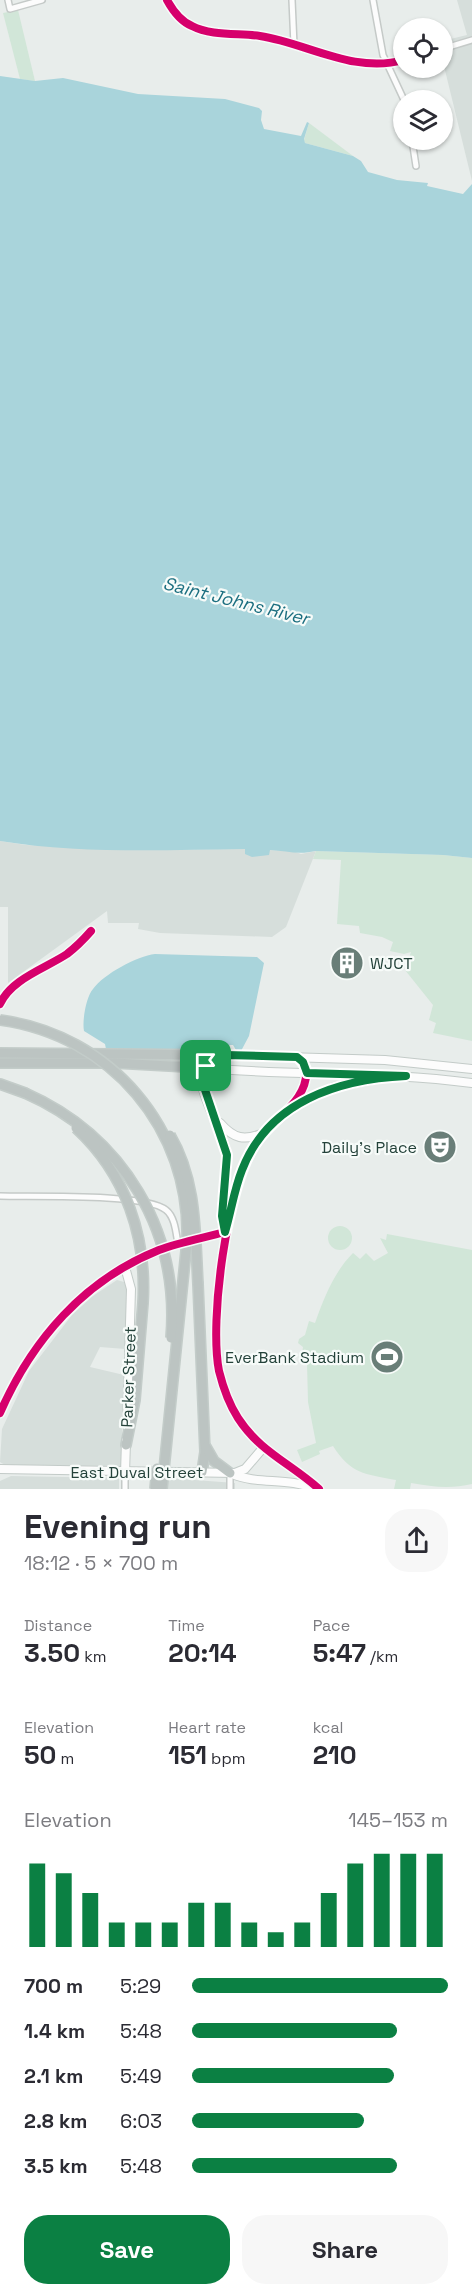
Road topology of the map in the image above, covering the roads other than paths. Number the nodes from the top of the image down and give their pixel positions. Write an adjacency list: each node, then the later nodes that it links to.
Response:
1 (8, 0): 2 (street)
2 (42, 0)
3 (167, 0): 7 (street)
4 (292, 0): 7 (street)
5 (373, 0): 10 (street)
6 (472, 40): 8 (street)
7 (294, 45): 10 (street)
8 (453, 46)
9 (393, 62): 10 (street)
10 (387, 63): 11 (street)
11 (399, 90)
12 (414, 150): 13 (street)
13 (416, 166)
14 (91, 931): 15 (street)
15 (0, 1004)
16 (0, 1020): 29 (highway, bridge)
17 (0, 1053): 20 (highway)
18 (225, 1055): 19 (street); 20 (highway); 22 (street)
19 (297, 1057): 23 (street); 24 (street)
20 (35, 1058): 21 (highway); 22 (highway)
21 (0, 1063)
22 (205, 1068): 24 (street); 31 (street)
23 (472, 1069)
24 (307, 1073): 25 (street); 30 (street)
25 (406, 1076): 26 (street); 30 (street)
26 (472, 1083)
27 (0, 1084): 28 (highway)
28 (25, 1093): 39 (highway, bridge); 46 (highway, bridge)
29 (152, 1112): 38 (highway, bridge); 47 (highway, bridge)
30 (285, 1112): 32 (street)
31 (215, 1117): 32 (street); 34 (street)
32 (264, 1133): 34 (street)
33 (0, 1196): 35 (street)
34 (225, 1232): 35 (street); 40 (street)
35 (178, 1244): 36 (street)
36 (125, 1267): 37 (street); 39 (street, Parker Street)
37 (0, 1413)
38 (205, 1439): 42 (highway); 44 (highway)
39 (126, 1445): 43 (street, Parker Street)
40 (263, 1448): 44 (street); 49 (street)
41 (0, 1469): 43 (street, East Duval Street)
42 (202, 1472): 43 (street, East Duval Street); 44 (street, East Duval Street)
43 (125, 1473): 45 (street, Parker Street)
44 (230, 1473): 48 (street); 49 (street, East Duval Street)
45 (125, 1489)
46 (155, 1489)
47 (162, 1489)
48 (230, 1489)
49 (317, 1489)

